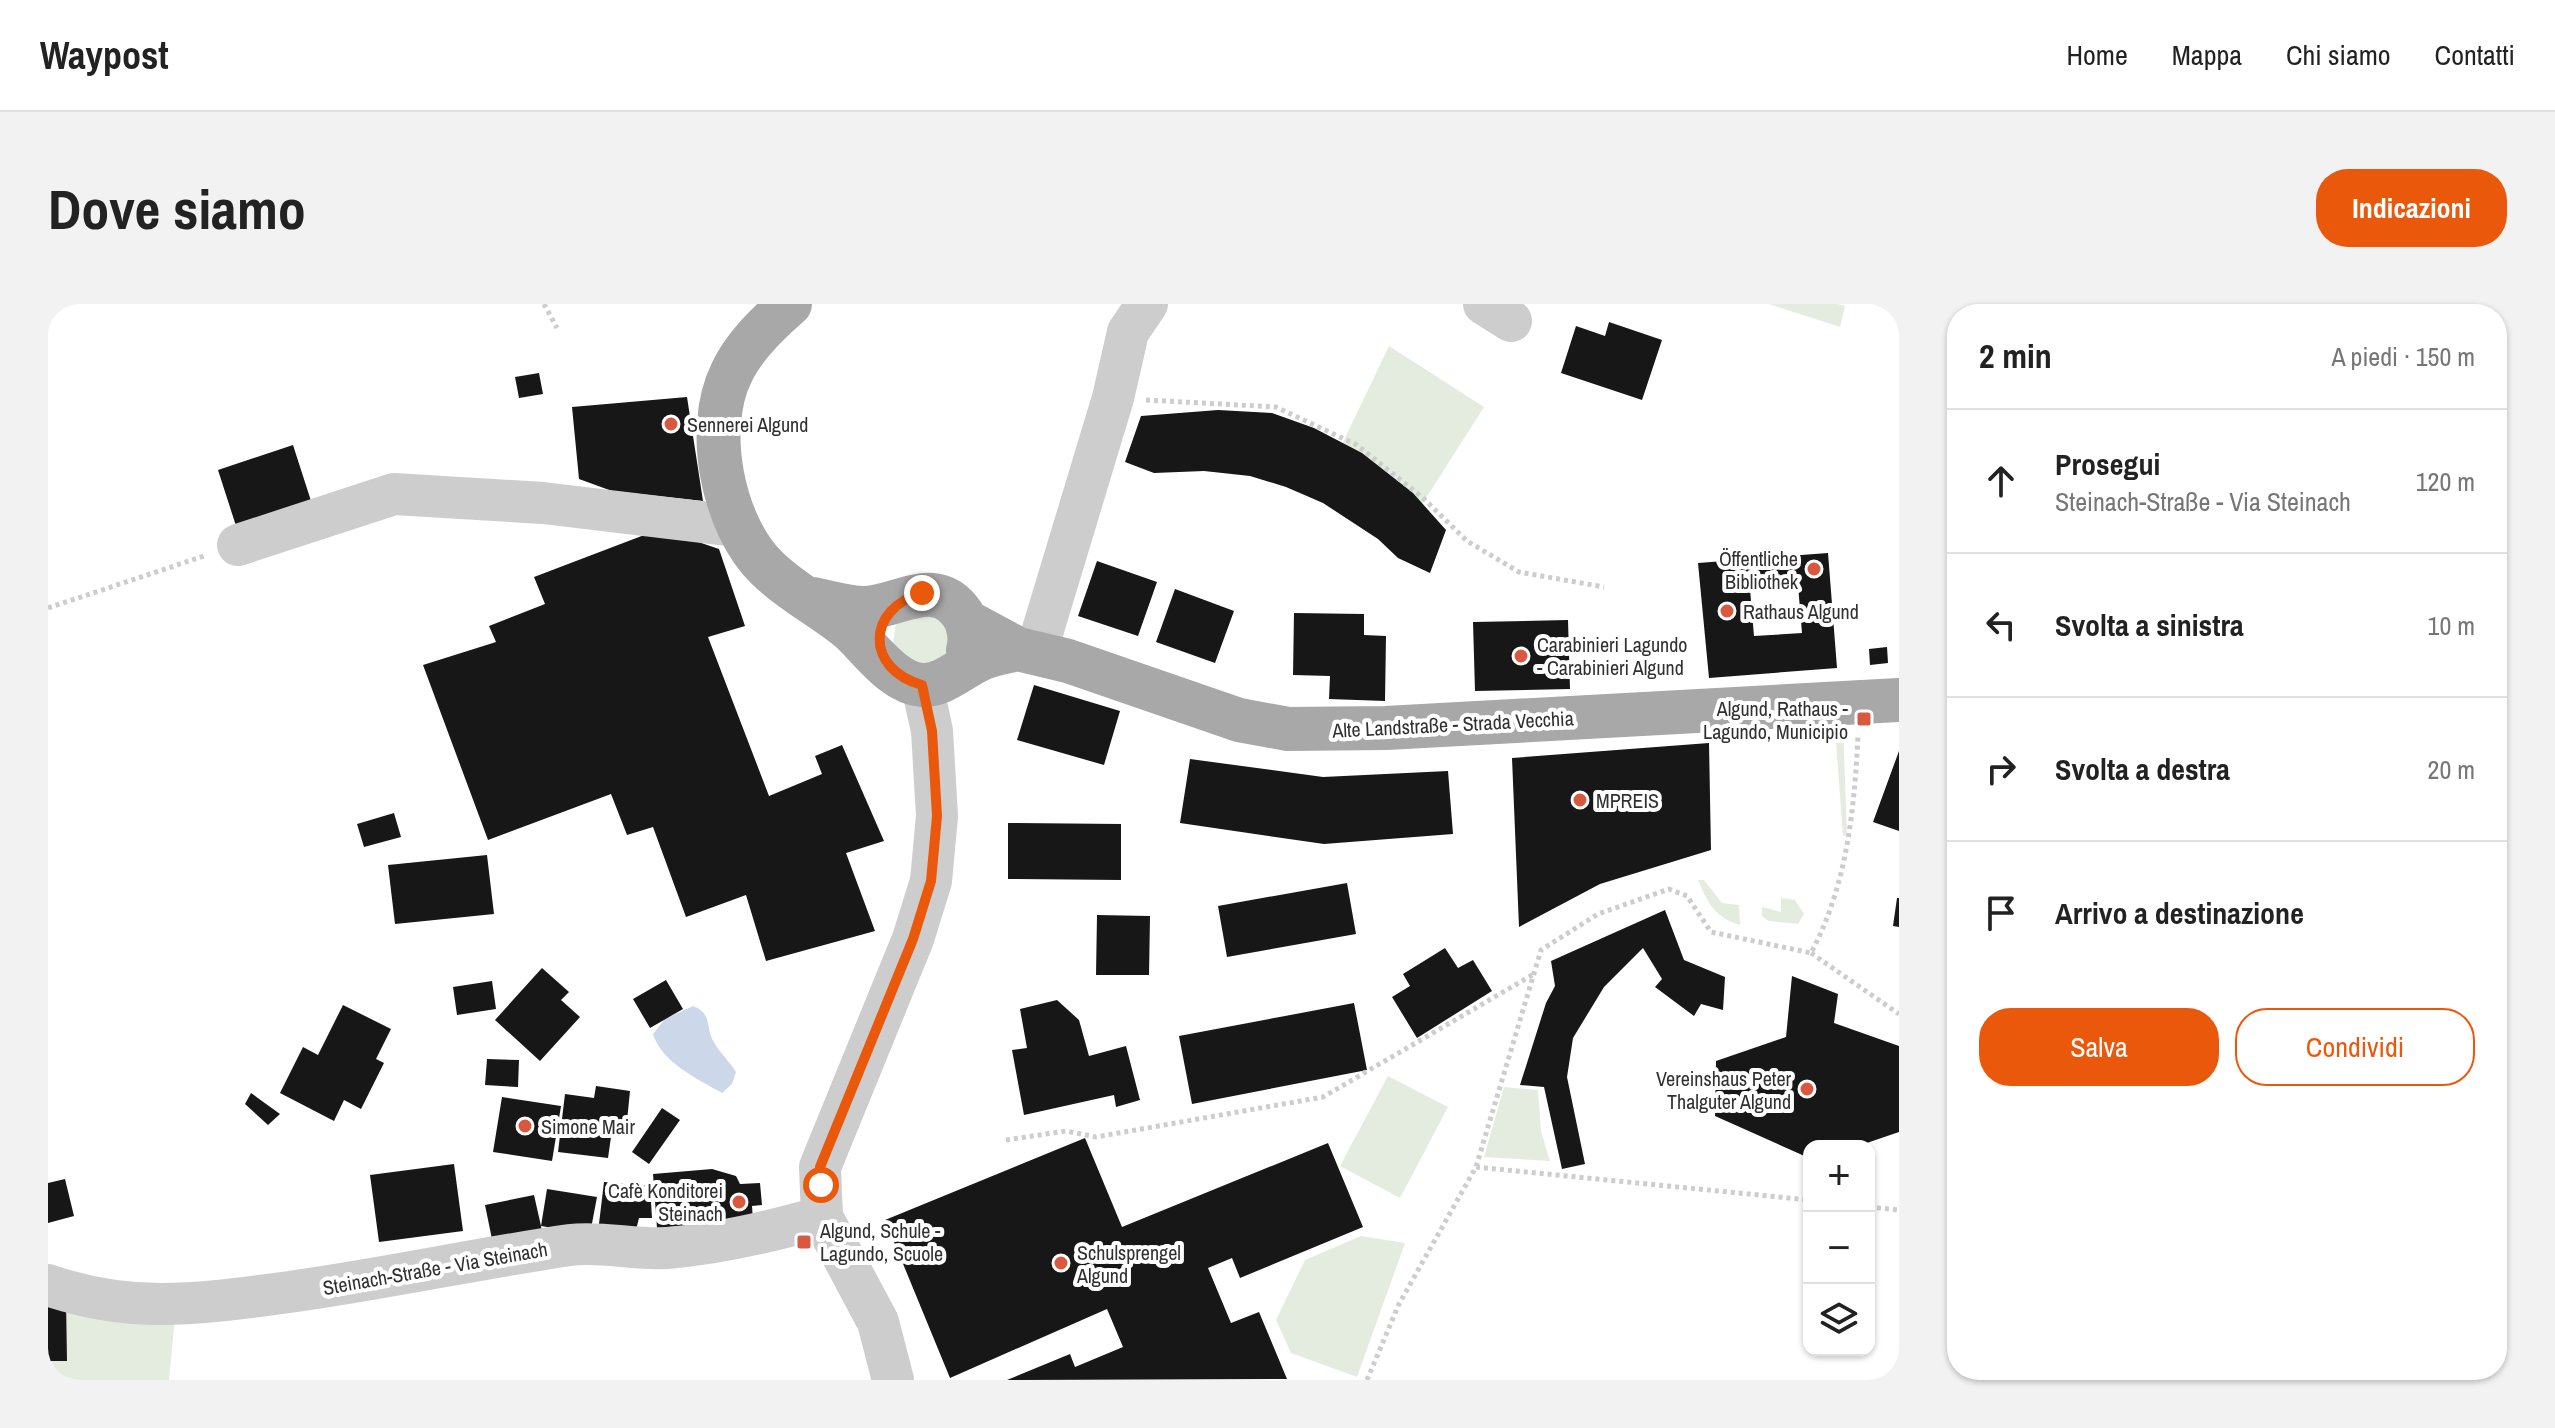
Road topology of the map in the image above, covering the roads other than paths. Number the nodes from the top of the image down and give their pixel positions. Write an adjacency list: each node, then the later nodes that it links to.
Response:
1 (790, 304): 3 (main road, Alte Landstraße - Strada Vecchia)
2 (1147, 304): 8 (street)
3 (735, 526): 4 (street); 5 (main road, Alte Landstraße - Strada Vecchia)
4 (238, 545)
5 (809, 599): 6 (main road, Alte Landstraße - Strada Vecchia); 9 (main road, Alte Landstraße - Strada Vecchia)
6 (901, 599): 7 (main road, Alte Landstraße - Strada Vecchia); 9 (main road)
7 (968, 622): 8 (main road, Alte Landstraße - Strada Vecchia); 9 (main road)
8 (1027, 651): 9 (main road); 10 (main road, Alte Landstraße - Strada Vecchia)
9 (922, 673): 11 (street)
10 (1880, 701)
11 (822, 1217): 12 (street, Steinach-Straße - Via Steinach); 13 (street)
12 (48, 1285)
13 (893, 1380)

